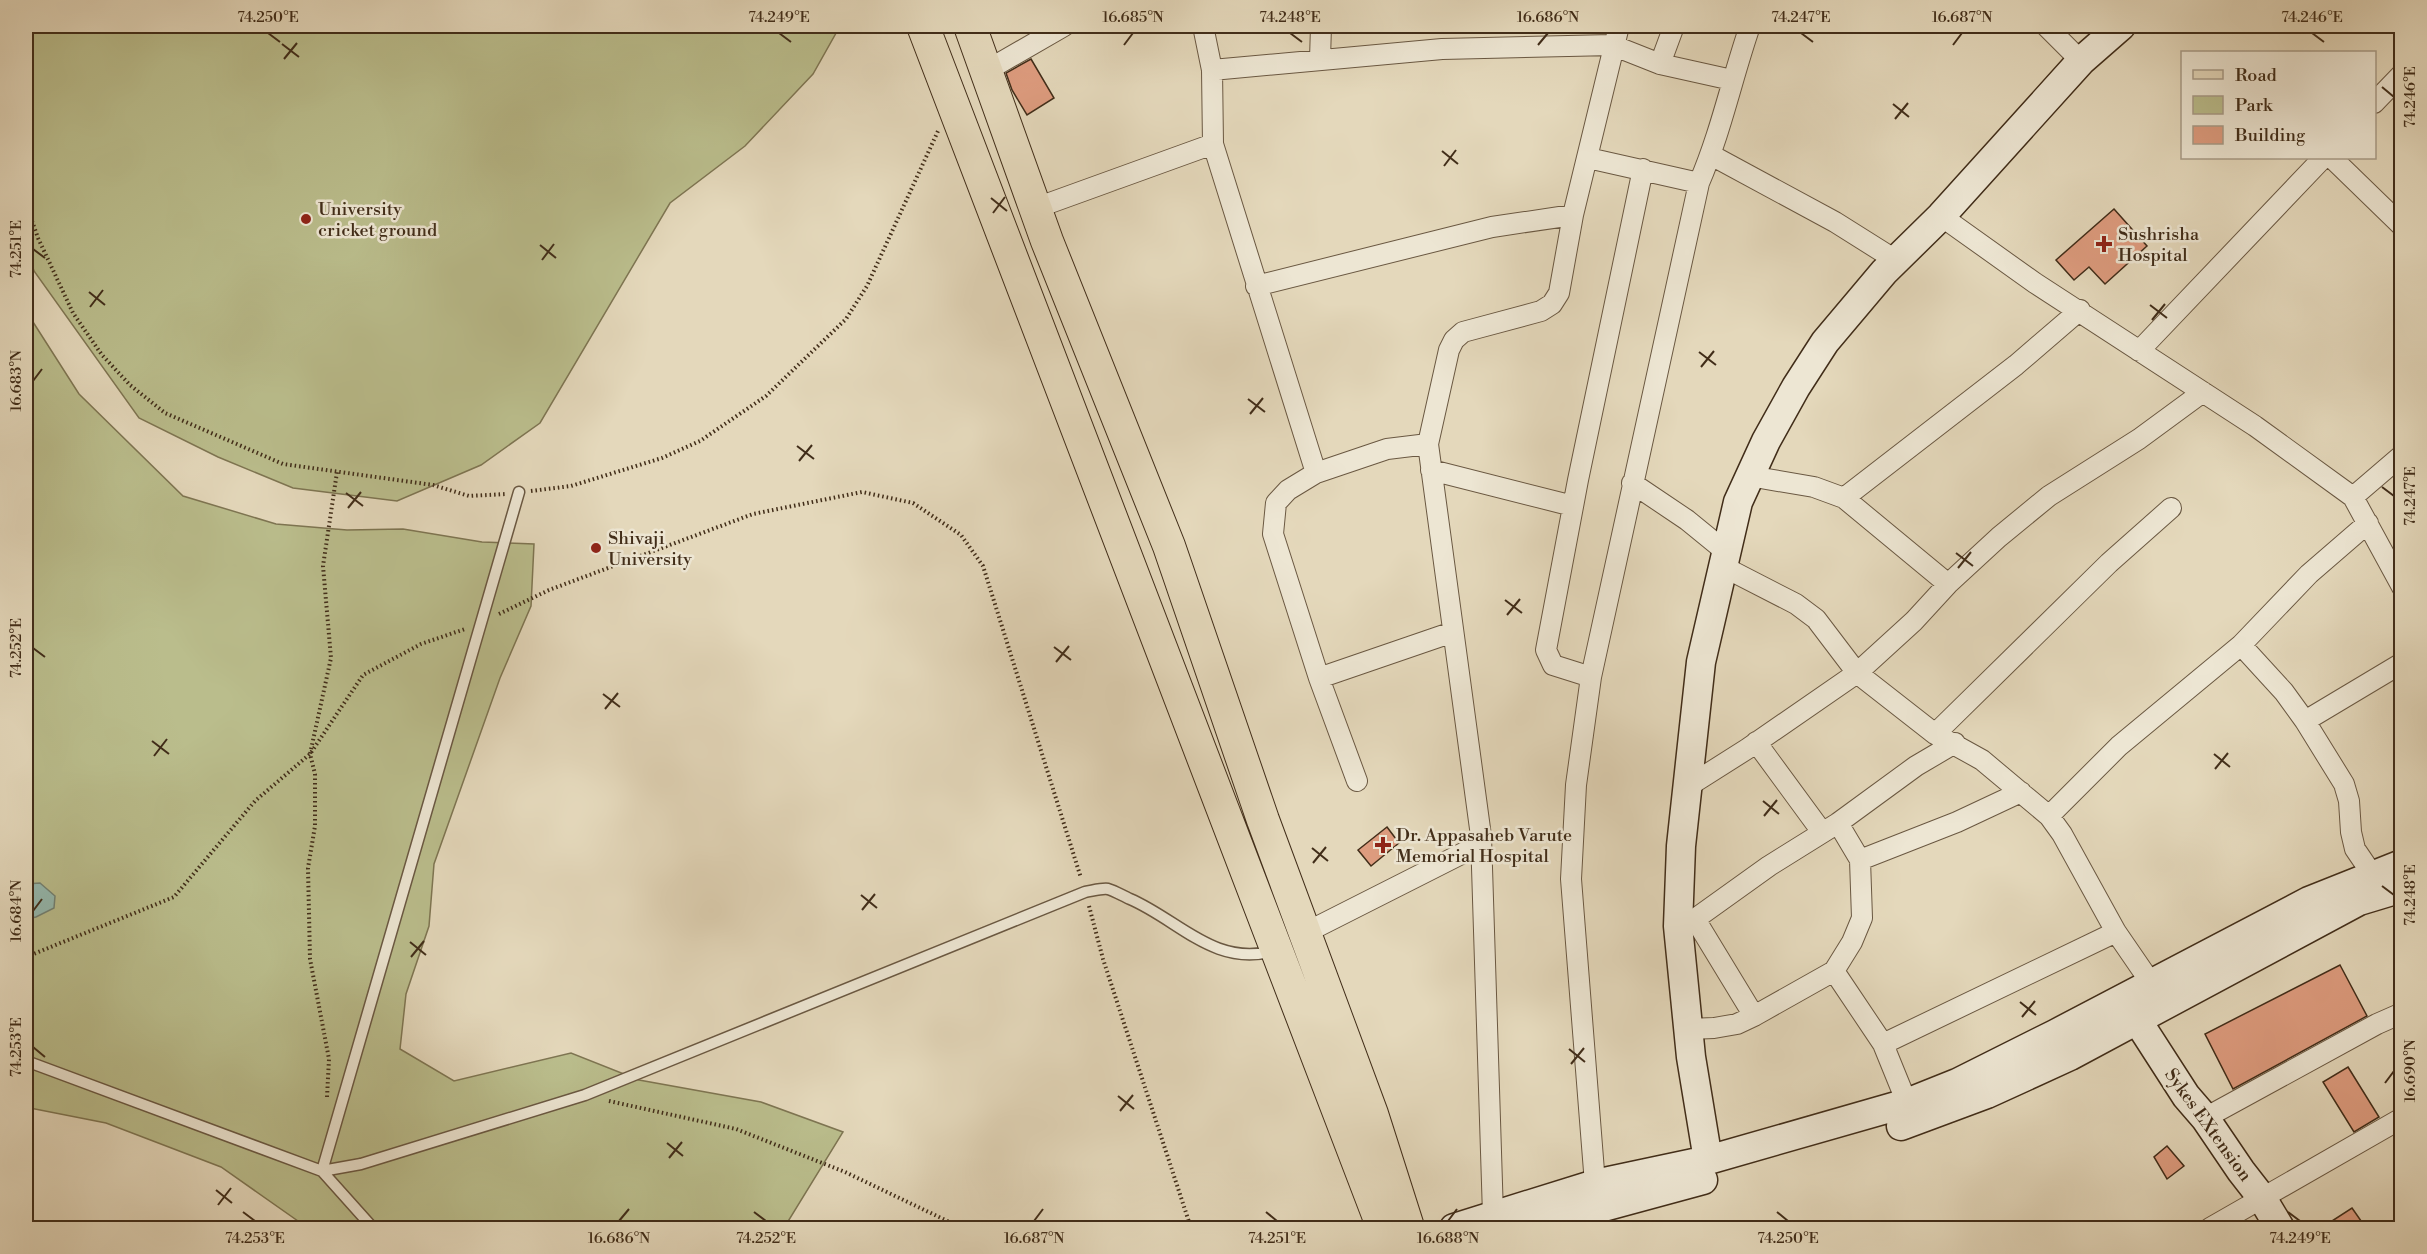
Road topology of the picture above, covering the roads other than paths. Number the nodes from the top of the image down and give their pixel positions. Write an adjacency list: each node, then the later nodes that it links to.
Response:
1 (923, 26): 73 (main road)
2 (970, 26): 16 (main road)
3 (1064, 26): 16 (street)
4 (1203, 26): 15 (street)
5 (1321, 26): 12 (street)
6 (1619, 26): 11 (street)
7 (1674, 26): 14 (street)
8 (1750, 26): 18 (street)
9 (2046, 26): 13 (street)
10 (2121, 26): 13 (main road)
11 (1612, 45): 12 (street); 14 (street); 22 (street)
12 (1320, 59): 15 (street)
13 (2081, 61): 29 (main road)
14 (1660, 64): 18 (street)
15 (1212, 70): 20 (street)
16 (986, 71): 27 (main road)
17 (2402, 74): 19 (street)
18 (1732, 80): 21 (street)
19 (2376, 101)
20 (1213, 144): 27 (street); 32 (street)
21 (1711, 155): 26 (street); 31 (street)
22 (1588, 158): 25 (street); 28 (street)
23 (2322, 159): 34 (street)
24 (2333, 159): 30 (street)
25 (1643, 169): 26 (street); 45 (street)
26 (1699, 183): 41 (street)
27 (1036, 208): 73 (main road)
28 (1573, 216): 32 (street); 36 (street)
29 (1941, 216): 31 (main road); 33 (street)
30 (2402, 226)
31 (1897, 261): 40 (main road)
32 (1256, 286): 39 (street)
33 (2080, 310): 34 (street); 44 (street)
34 (2139, 351): 35 (street)
35 (2203, 392): 43 (street); 49 (street)
36 (1428, 444): 38 (street); 39 (street)
37 (2402, 455): 43 (street)
38 (1431, 470): 45 (street); 51 (street)
39 (1316, 473): 56 (street)
40 (1749, 476): 44 (street); 48 (main road)
41 (1632, 483): 48 (street); 55 (street)
42 (519, 492): 86 (lane)
43 (2353, 497): 47 (street)
44 (1844, 498): 49 (street)
45 (1573, 506): 55 (street)
46 (2171, 508): 58 (street)
47 (2368, 522): 50 (street); 52 (street)
48 (1724, 558): 54 (street); 62 (main road)
49 (1948, 584): 54 (street)
50 (2402, 587)
51 (1453, 632): 56 (street); 66 (street)
52 (2241, 645): 57 (street); 64 (street)
53 (2402, 663): 57 (street)
54 (1857, 672): 58 (street); 59 (street)
55 (1591, 677): 87 (street)
56 (1319, 678): 61 (street)
57 (2305, 721): 69 (street)
58 (1935, 734): 60 (street)
59 (1756, 741): 62 (street); 65 (street)
60 (1955, 743): 63 (street); 65 (street)
61 (1357, 782)
62 (1687, 787): 71 (main road)
63 (2021, 792): 64 (street); 67 (street)
64 (2049, 816): 72 (street)
65 (1830, 827): 67 (street); 71 (street)
66 (1481, 844): 73 (street); 89 (street)
67 (1860, 860): 74 (street)
68 (2402, 864): 69 (main road)
69 (2372, 874): 75 (main road)
70 (2402, 888): 78 (main road)
71 (1687, 923): 77 (street); 79 (main road)
72 (2116, 932): 75 (street); 80 (street)
73 (1290, 941): 86 (lane); 91 (main road)
74 (1834, 971): 77 (street); 80 (street)
75 (2151, 983): 82 (main road)
76 (2402, 1013): 83 (street)
77 (1754, 1016): 79 (street)
78 (2137, 1020): 83 (main road, Sykes EXtension); 93 (main road)
79 (1688, 1029): 85 (main road)
80 (1883, 1044): 82 (street)
81 (26, 1061): 86 (lane)
82 (1907, 1103): 85 (main road)
83 (2205, 1118): 88 (main road, Sykes EXtension)
84 (2402, 1118): 88 (street)
85 (1708, 1160): 87 (main road)
86 (322, 1171): 90 (lane)
87 (1595, 1184): 89 (main road)
88 (2262, 1198): 94 (street); 95 (main road, Sykes EXtension)
89 (1493, 1215): 92 (main road)
90 (373, 1228)
91 (1402, 1228)
92 (1454, 1228)
93 (1526, 1228)
94 (2210, 1228)
95 (2280, 1228)

